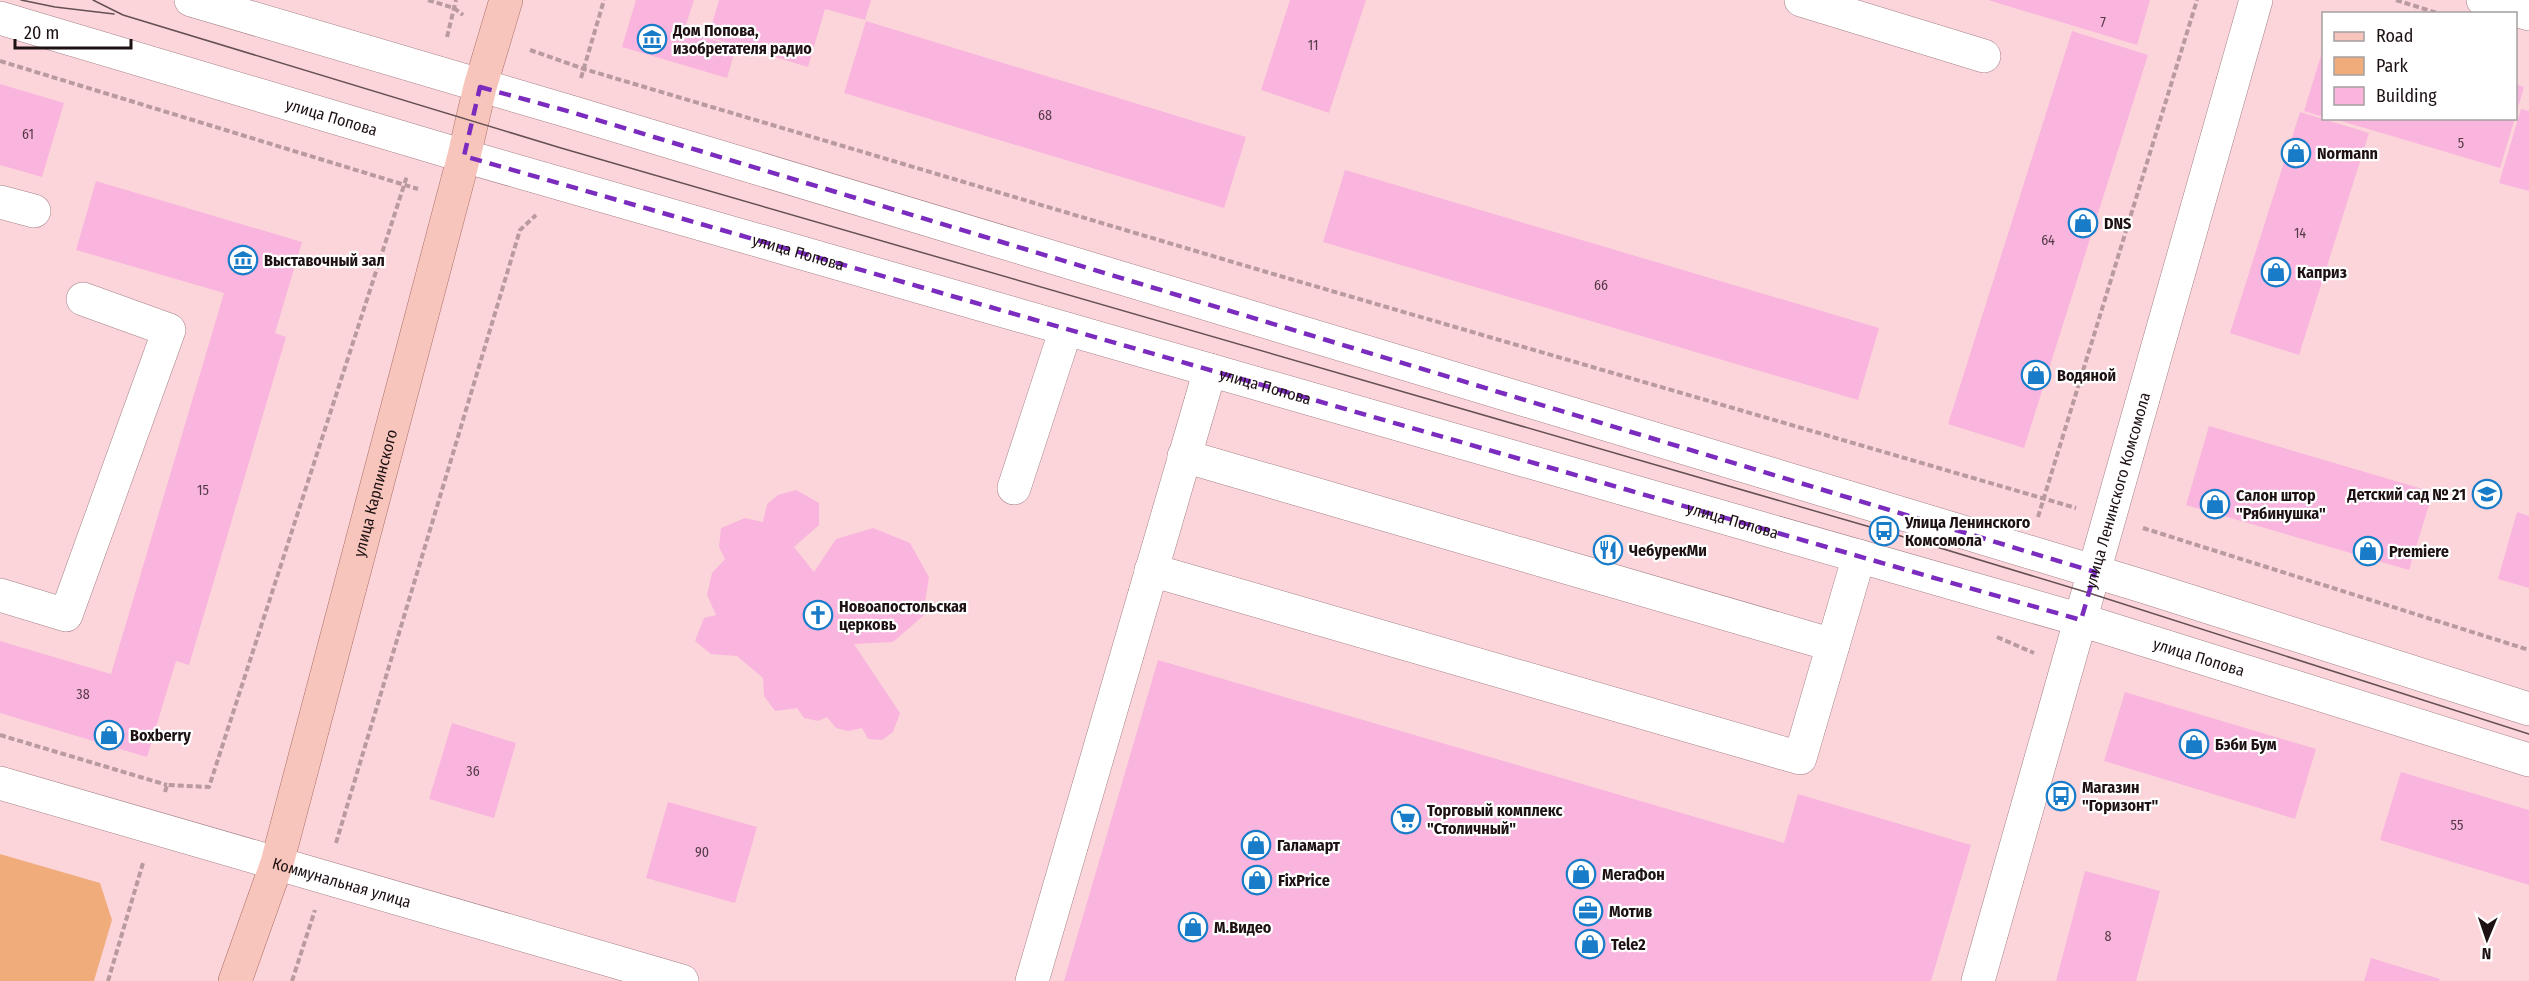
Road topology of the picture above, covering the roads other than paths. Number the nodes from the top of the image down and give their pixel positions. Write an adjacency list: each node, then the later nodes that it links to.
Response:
1 (191, 0): 9 (street)
2 (506, 0): 9 (main road, улица Карпинского)
3 (1801, 0): 8 (street)
4 (2256, 0): 20 (street, улица Ленинского Комсомола)
5 (2483, 0): 6 (street)
6 (2529, 14)
7 (0, 18): 10 (street, улица Попова)
8 (1984, 56)
9 (480, 87): 10 (main road, улица Карпинского); 20 (street)
10 (464, 156): 14 (street, улица Попова); 27 (main road, улица Карпинского)
11 (0, 202): 12 (street)
12 (34, 211)
13 (83, 299): 21 (street)
14 (1066, 329): 15 (street, улица Попова); 17 (street)
15 (1210, 370): 16 (street); 18 (street, улица Попова)
16 (1185, 456): 19 (street); 23 (street)
17 (1014, 488)
18 (1858, 556): 22 (street, улица Попова); 23 (street)
19 (1151, 570): 23 (street); 30 (street)
20 (2095, 572): 22 (street, улица Ленинского Комсомола); 24 (street)
21 (0, 595)
22 (2081, 620): 25 (street, улица Попова); 31 (street, улица Ленинского Комсомола)
23 (1833, 645)
24 (2529, 709)
25 (2529, 760)
26 (0, 783): 27 (street, Коммунальная улица)
27 (277, 863): 28 (main road, улица Карпинского); 29 (street, Коммунальная улица)
28 (235, 981)
29 (682, 981)
30 (1032, 981)
31 (1978, 981)

